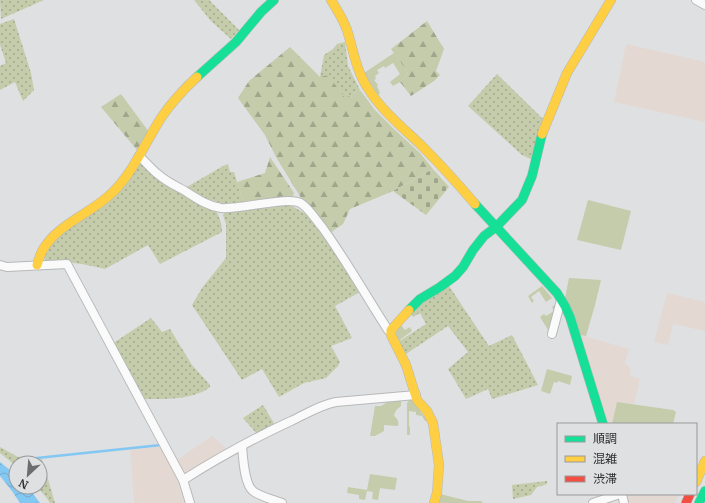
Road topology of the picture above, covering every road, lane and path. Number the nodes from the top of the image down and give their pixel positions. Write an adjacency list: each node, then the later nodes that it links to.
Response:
1 (274, 0): 6 (main road)
2 (331, 0): 7 (main road)
3 (611, 0): 7 (main road)
4 (696, 0): 5 (street)
5 (705, 5)
6 (139, 156): 9 (main road); 11 (street)
7 (496, 227): 10 (main road); 11 (main road)
8 (0, 265): 9 (street)
9 (37, 265): 17 (street)
10 (561, 300): 12 (street); 14 (main road)
11 (390, 332): 13 (main road)
12 (552, 334)
13 (416, 395): 15 (street); 23 (main road)
14 (603, 423)
15 (242, 446): 17 (street); 22 (street)
16 (705, 461): 18 (main road)
17 (183, 480): 21 (street)
18 (698, 482)
19 (705, 491): 25 (main road)
20 (618, 495): 24 (street)
21 (190, 503)
22 (282, 503)
23 (434, 503)
24 (593, 503)
25 (699, 503)

